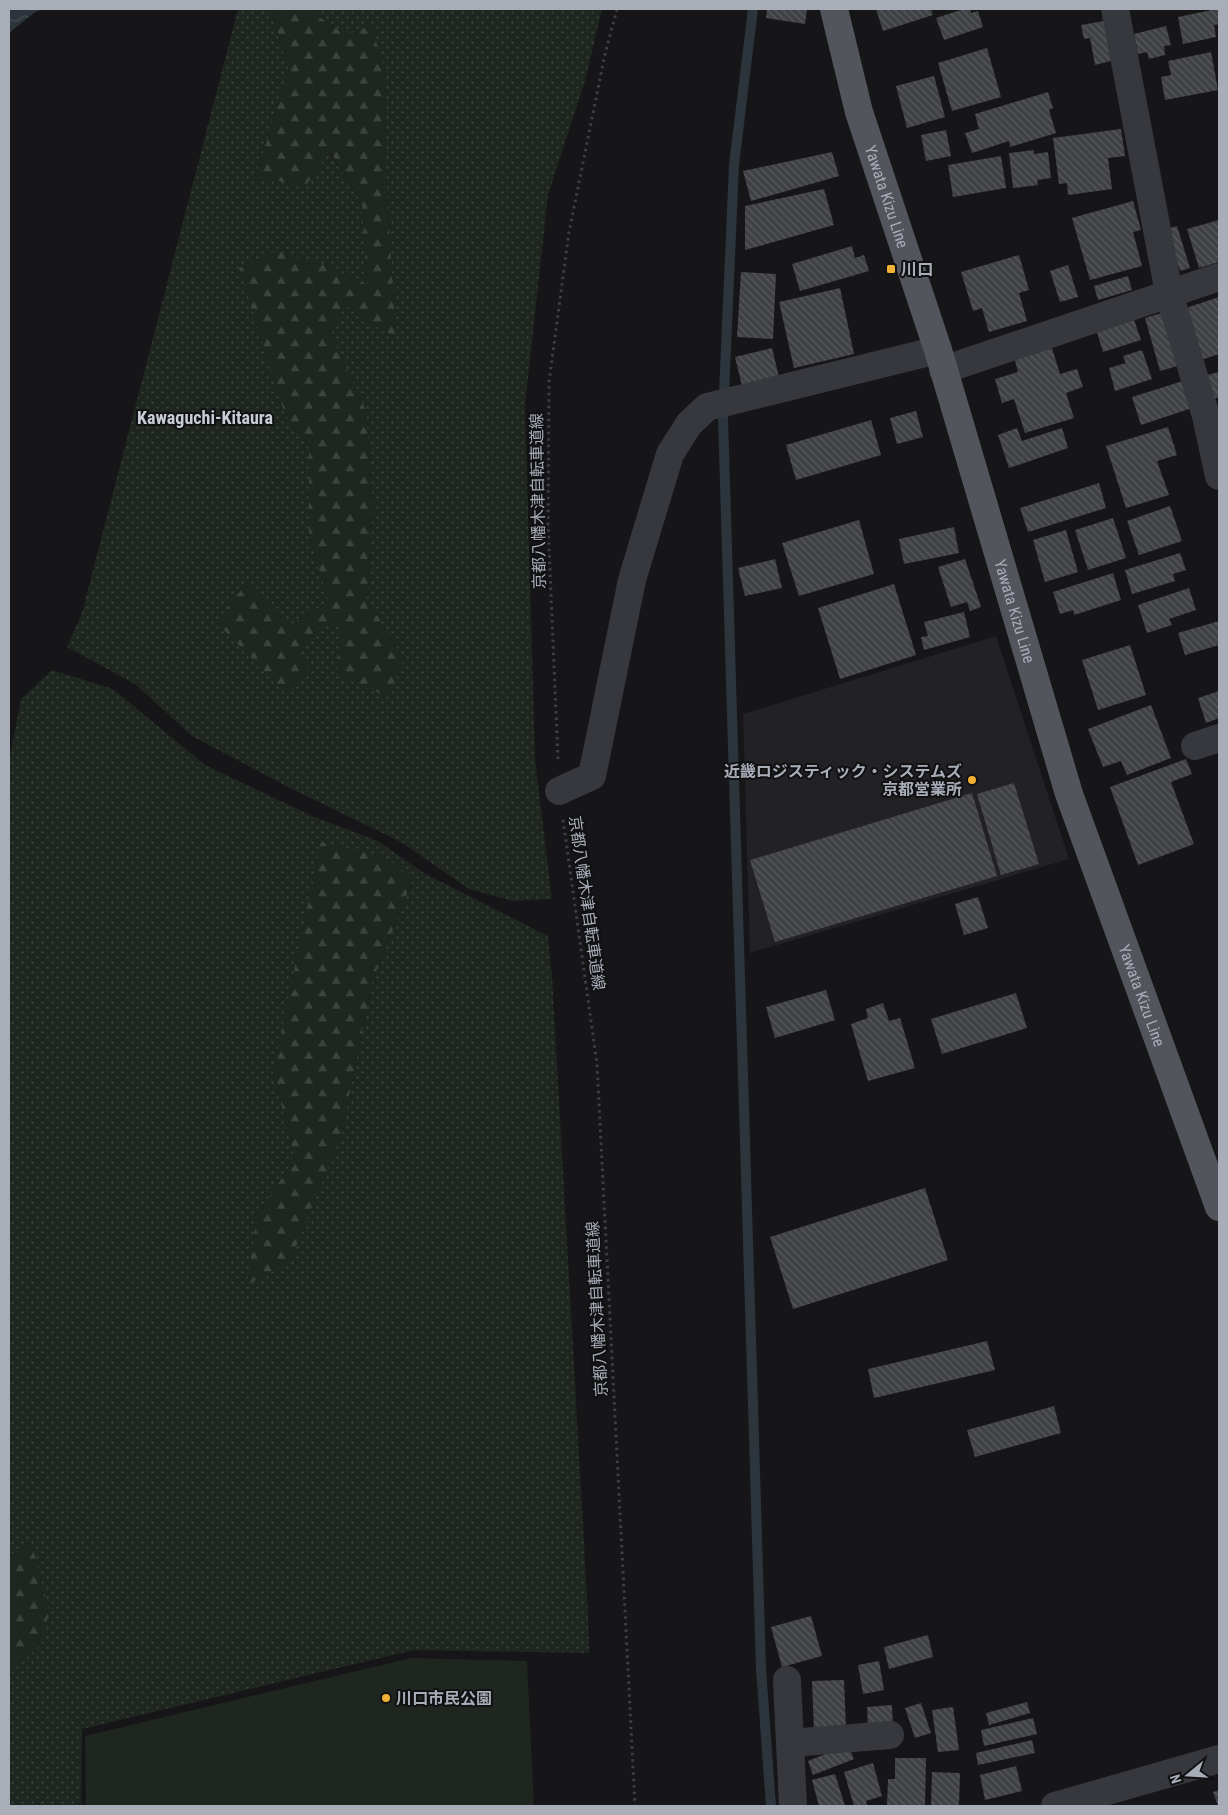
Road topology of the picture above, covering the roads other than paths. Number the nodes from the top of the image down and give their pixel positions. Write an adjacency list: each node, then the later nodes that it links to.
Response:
1 (834, 9): 5 (main road, Yawata Kizu Line)
2 (1116, 9): 4 (street)
3 (1219, 277): 4 (street)
4 (1169, 293): 5 (street); 6 (street)
5 (940, 360): 7 (street); 8 (main road, Yawata Kizu Line)
6 (1219, 476)
7 (559, 791)
8 (1219, 1207)
9 (787, 1680): 11 (street)
10 (890, 1735): 11 (street)
11 (790, 1743): 13 (street)
12 (1219, 1759): 14 (street)
13 (793, 1806)
14 (1055, 1806)

